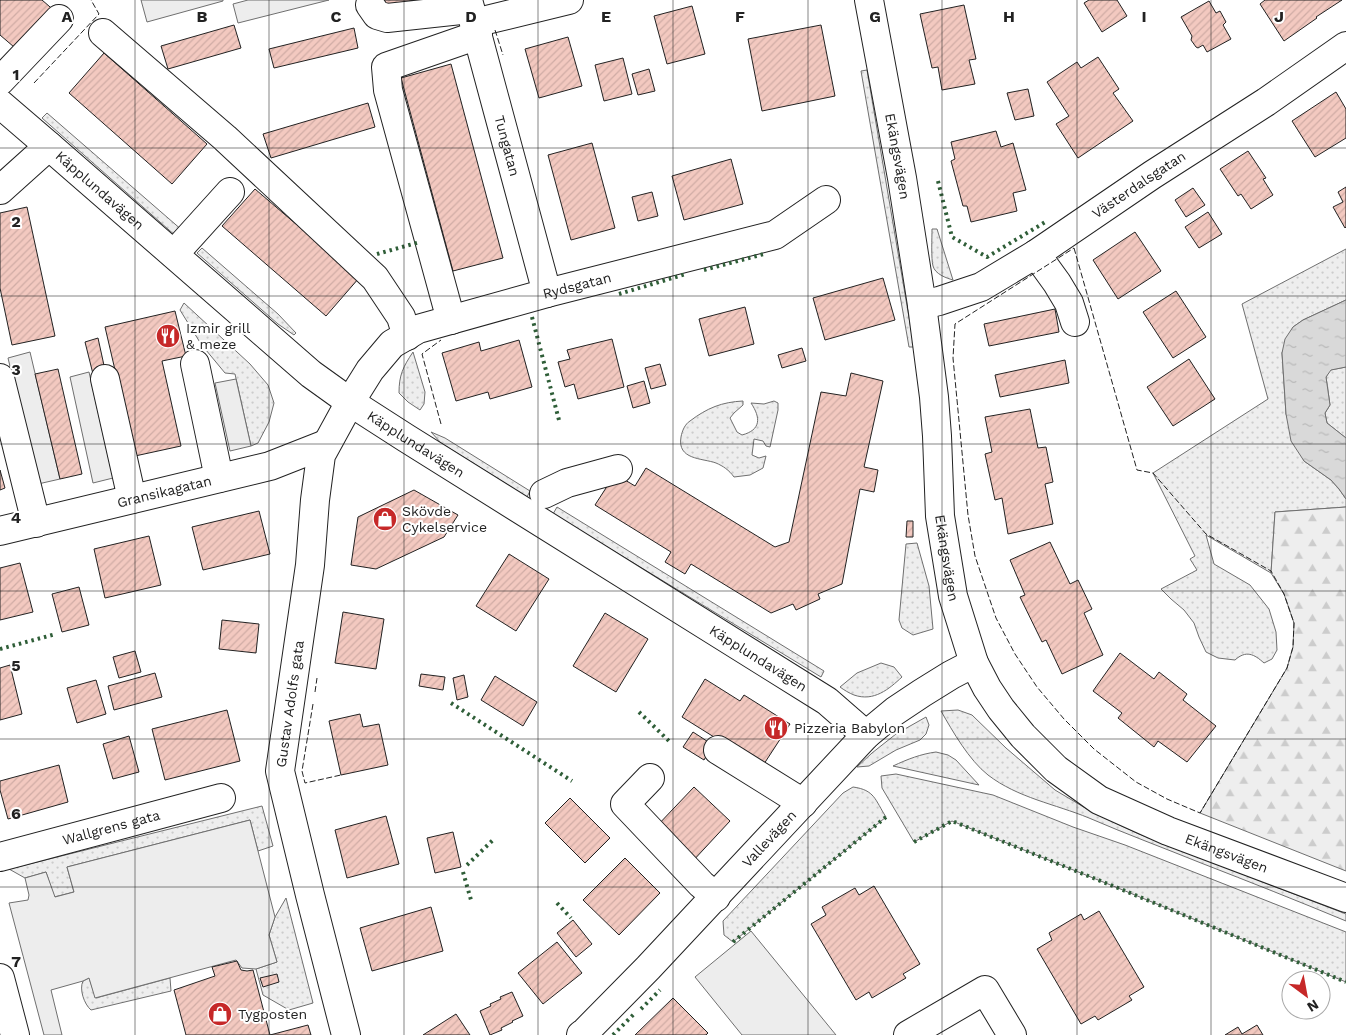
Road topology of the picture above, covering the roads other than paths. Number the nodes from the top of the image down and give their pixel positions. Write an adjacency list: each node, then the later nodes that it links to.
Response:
1 (569, 0): 4 (street)
2 (869, 0): 17 (street, Ekängsvägen)
3 (370, 5): 4 (street)
4 (473, 17): 16 (street, Tungatan); 18 (street)
5 (59, 20): 8 (street)
6 (103, 33): 20 (street)
7 (1346, 46): 15 (street, Västerdalsgatan)
8 (0, 81)
9 (0, 104): 10 (street, Käpplundavägen)
10 (49, 146): 11 (street); 14 (street, Käpplundavägen)
11 (0, 190)
12 (230, 192): 14 (street)
13 (826, 200): 16 (street, Rydsgatan)
14 (174, 254): 24 (street, Käpplundavägen)
15 (1036, 254): 17 (street, Västerdalsgatan); 19 (street)
16 (547, 293): 18 (street, Rydsgatan)
17 (922, 305): 32 (street, Ekängsvägen)
18 (451, 320): 20 (street, Rydsgatan)
19 (1076, 322)
20 (407, 336): 24 (street, Rydsgatan)
21 (195, 364): 27 (street)
22 (0, 378): 30 (street)
23 (105, 379): 29 (street)
24 (350, 402): 25 (street, Gustav Adolfs gata); 28 (street, Käpplundavägen)
25 (326, 444): 27 (street, Gransikagatan); 44 (street, Gustav Adolfs gata)
26 (618, 469): 28 (street)
27 (220, 478): 29 (street, Gransikagatan)
28 (541, 494): 33 (street, Käpplundavägen)
29 (132, 500): 30 (street, Gransikagatan)
30 (36, 523): 31 (street, Gransikagatan)
31 (0, 531)
32 (974, 663): 33 (street, Vallevägen); 40 (street, Ekängsvägen)
33 (866, 734): 37 (street, Vallevägen)
34 (718, 750): 37 (street)
35 (650, 778): 39 (street)
36 (221, 798): 38 (street, Wallgrens gata)
37 (803, 803): 39 (street, Vallevägen)
38 (0, 857)
39 (716, 897): 42 (street, Vallevägen)
40 (1346, 898)
41 (0, 978): 43 (street)
42 (584, 1034)
43 (15, 1035)
44 (346, 1035)
45 (908, 1035): 46 (street)
46 (1012, 1035)

